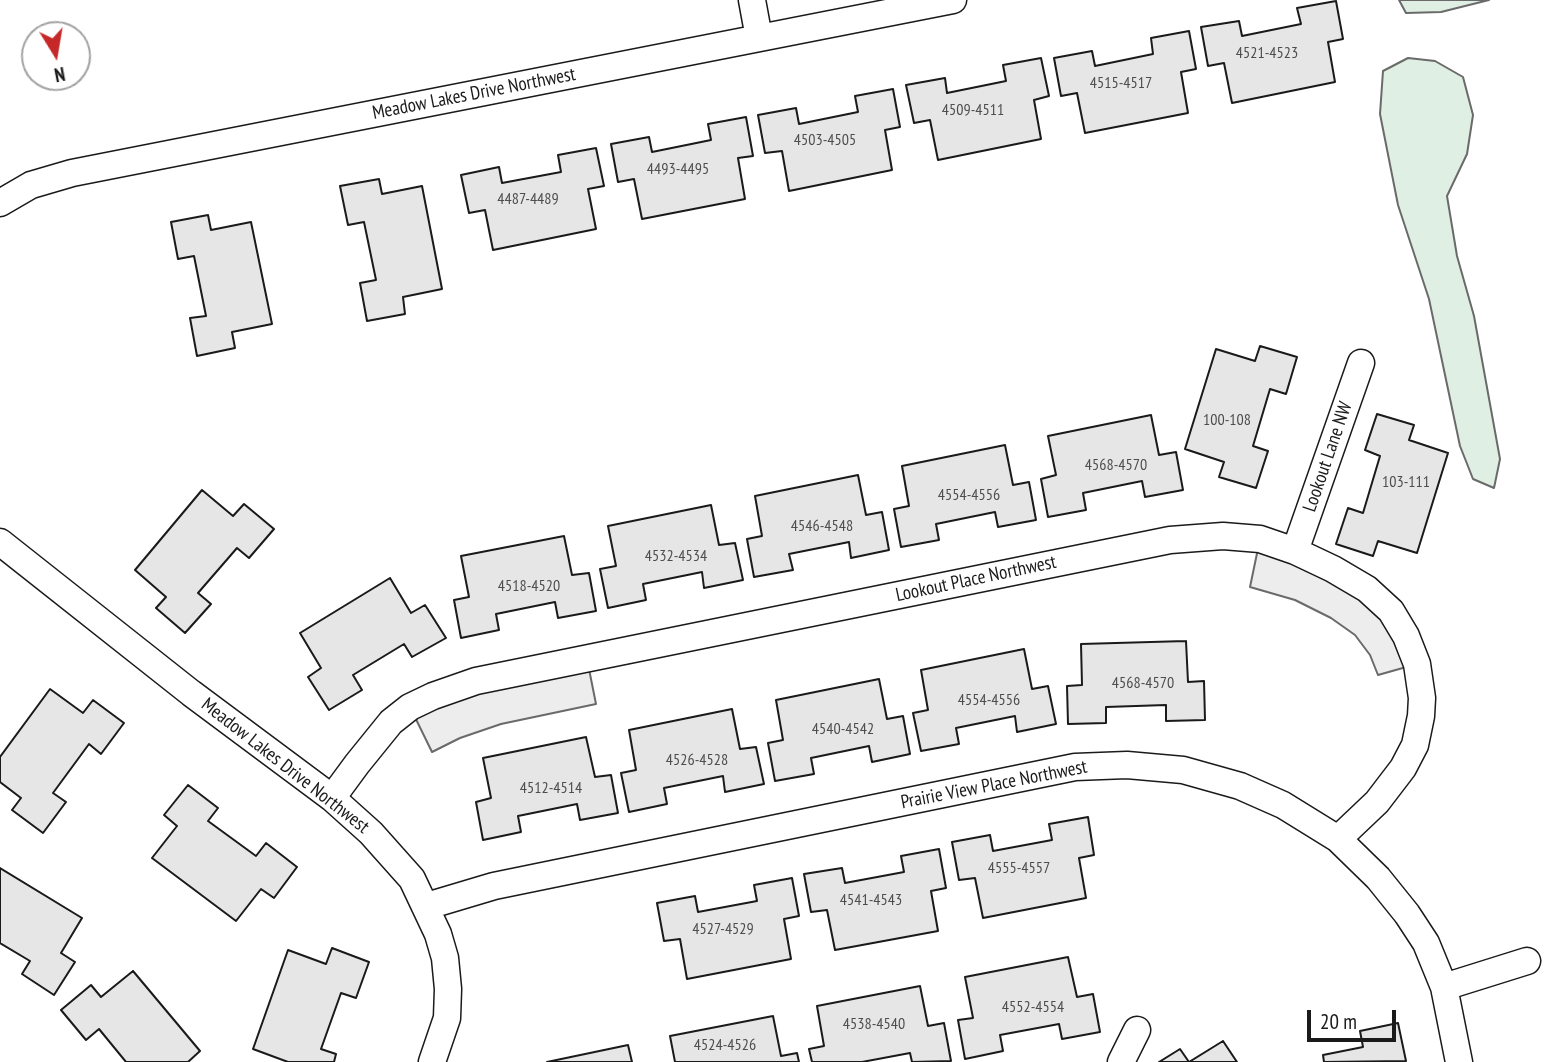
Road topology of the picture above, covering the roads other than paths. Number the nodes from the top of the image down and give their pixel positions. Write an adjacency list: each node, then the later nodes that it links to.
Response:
1 (752, 0): 3 (street)
2 (953, 0): 3 (street, Meadow Lakes Drive Northwest)
3 (759, 38): 4 (street, Meadow Lakes Drive Northwest)
4 (0, 203)
5 (1361, 363): 7 (street, Lookout Lane NW)
6 (0, 542): 8 (street, Meadow Lakes Drive Northwest)
7 (1295, 551): 8 (street, Lookout Place Northwest); 9 (street, Lookout Place Northwest)
8 (332, 799): 10 (street, Meadow Lakes Drive Northwest)
9 (1338, 839): 10 (street, Prairie View Place Northwest); 12 (street, Prairie View Place Northwest)
10 (427, 906): 14 (street, Meadow Lakes Drive Northwest)
11 (1527, 961): 12 (street)
12 (1444, 988): 16 (street, Prairie View Place Northwest)
13 (1137, 1030): 15 (street)
14 (432, 1062)
15 (1121, 1062)
16 (1459, 1062)

